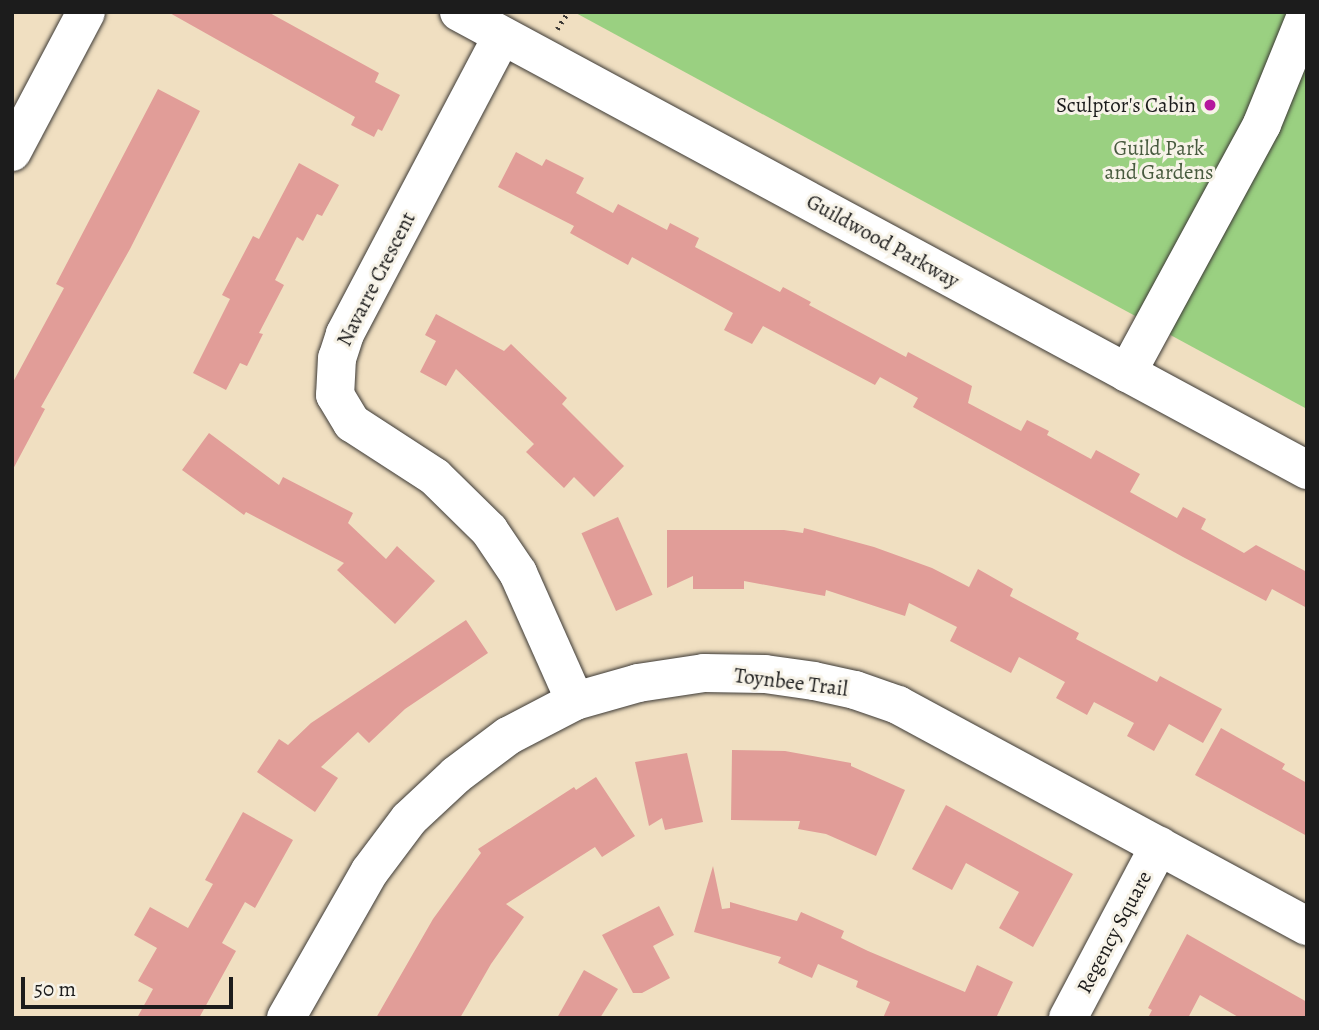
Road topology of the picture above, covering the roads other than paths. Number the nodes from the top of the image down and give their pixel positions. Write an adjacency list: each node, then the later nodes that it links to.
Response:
1 (86, 12): 5 (street)
2 (459, 12): 4 (street, Guildwood Parkway)
3 (1307, 13): 6 (street)
4 (502, 36): 6 (street, Guildwood Parkway); 8 (street, Navarre Crescent)
5 (12, 152)
6 (1127, 373): 7 (street, Guildwood Parkway)
7 (1307, 470)
8 (575, 701): 9 (street, Toynbee Trail); 11 (street, Toynbee Trail)
9 (1159, 846): 10 (street, Toynbee Trail); 12 (street, Regency Square)
10 (1307, 926)
11 (286, 1018)
12 (1068, 1018)

